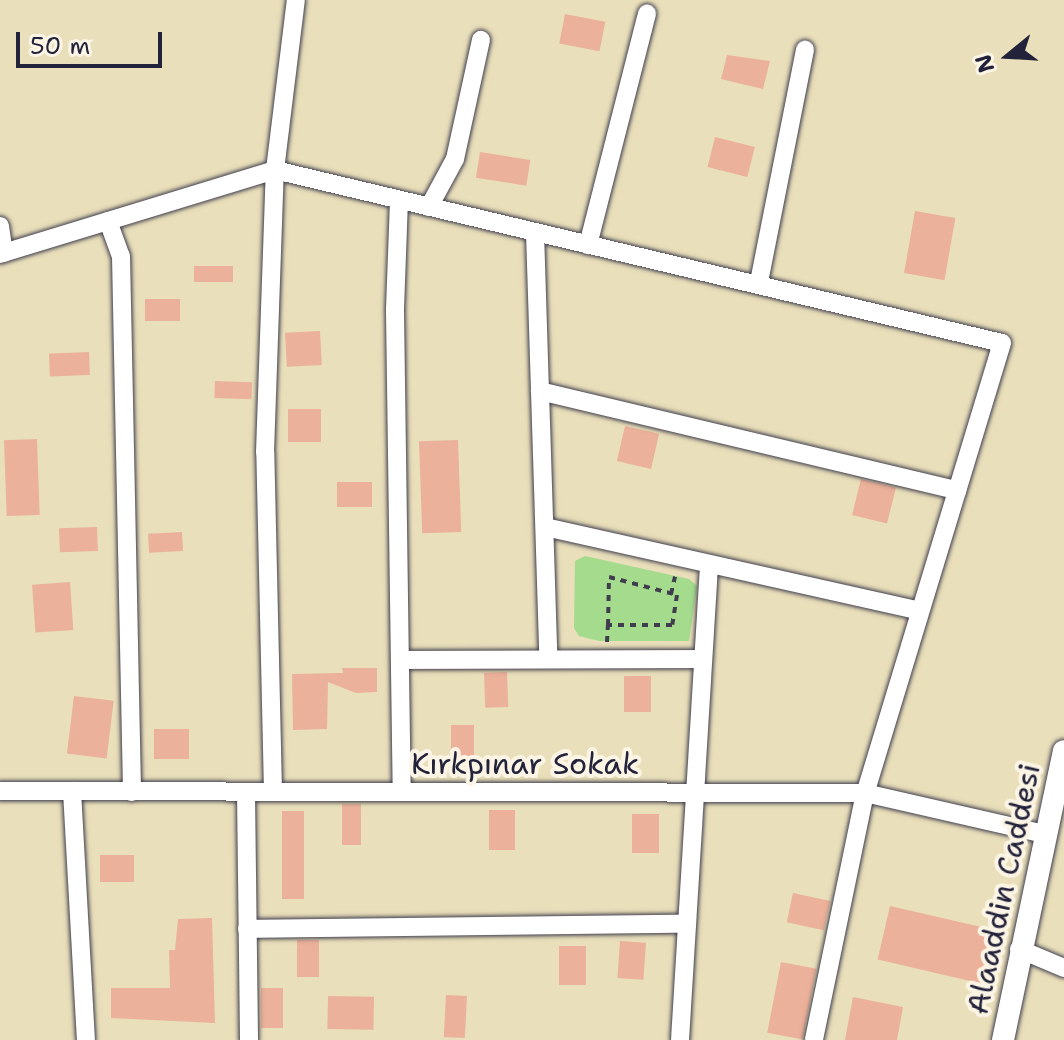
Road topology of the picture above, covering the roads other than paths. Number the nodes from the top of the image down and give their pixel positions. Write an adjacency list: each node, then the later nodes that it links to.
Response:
1 (296, 0): 5 (street)
2 (647, 13): 11 (street)
3 (481, 40): 7 (street)
4 (805, 50): 13 (street)
5 (275, 170): 6 (street); 8 (street); 26 (street)
6 (399, 200): 7 (street); 21 (street)
7 (429, 207): 10 (street)
8 (108, 221): 12 (street); 25 (street)
9 (0, 226): 12 (street)
10 (535, 232): 11 (street); 14 (street)
11 (588, 245): 13 (street)
12 (2, 254)
13 (759, 282): 15 (street)
14 (540, 391): 15 (street); 16 (street)
15 (957, 490): 18 (street)
16 (545, 527): 17 (street); 19 (street)
17 (709, 567): 18 (street); 20 (street)
18 (920, 611): 30 (street)
19 (548, 657): 20 (street); 21 (street)
20 (700, 659): 29 (street)
21 (400, 660): 27 (street)
22 (1064, 751): 31 (street, Alaaddin Caddesi)
23 (0, 791): 24 (street, Kırkpınar Sokak)
24 (72, 791): 25 (street, Kırkpınar Sokak); 36 (street)
25 (132, 792): 28 (street, Kırkpınar Sokak)
26 (273, 792): 27 (street, Kırkpınar Sokak); 28 (street, Kırkpınar Sokak)
27 (402, 792): 29 (street, Kırkpınar Sokak)
28 (246, 793): 33 (street)
29 (695, 793): 30 (street, Kırkpınar Sokak); 32 (street)
30 (865, 793): 31 (street, Kırkpınar Sokak); 39 (street)
31 (1052, 823): 34 (street, Alaaddin Caddesi)
32 (687, 924): 33 (street); 38 (street)
33 (247, 929): 37 (street)
34 (1019, 949): 35 (street); 40 (street, Alaaddin Caddesi)
35 (1064, 968)
36 (86, 1040)
37 (249, 1040)
38 (680, 1040)
39 (814, 1040)
40 (1003, 1040)

